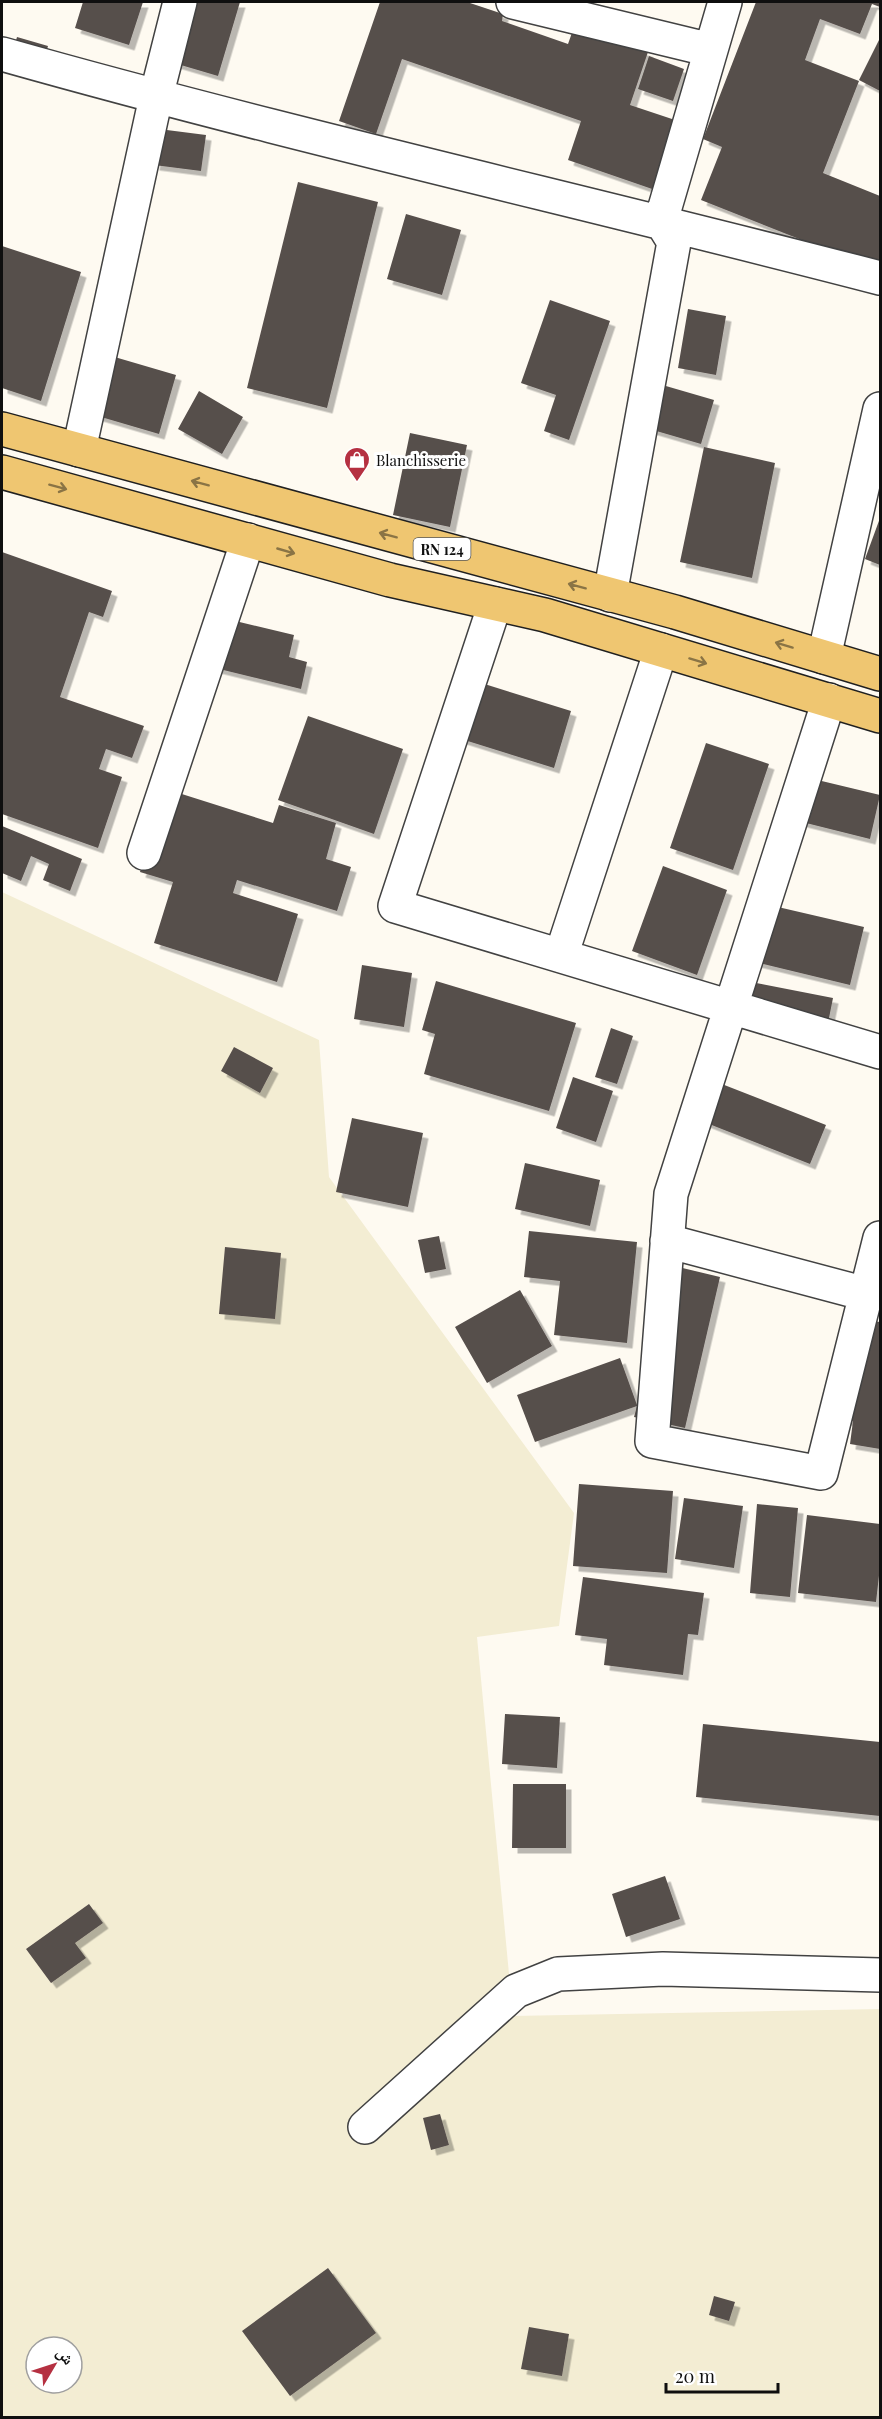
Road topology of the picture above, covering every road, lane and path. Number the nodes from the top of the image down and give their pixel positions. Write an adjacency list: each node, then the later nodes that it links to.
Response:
1 (180, 2): 6 (street)
2 (513, 2): 4 (street)
3 (725, 2): 4 (street)
4 (711, 50): 7 (street)
5 (2, 54): 6 (street)
6 (156, 97): 7 (street); 11 (street)
7 (661, 221): 8 (street); 14 (street)
8 (880, 278)
9 (880, 410): 17 (street)
10 (2, 429): 11 (main road, RN 124)
11 (79, 450): 14 (main road, RN 124, one-way to 11)
12 (2, 472): 13 (main road, one-way to 13)
13 (248, 540): 15 (main road, one-way to 15); 21 (street)
14 (610, 595): 17 (main road, RN 124, one-way to 14)
15 (495, 604): 16 (main road); 22 (street)
16 (661, 650): 19 (main road, one-way to 19); 22 (street)
17 (824, 657): 18 (main road, RN 124)
18 (880, 674)
19 (829, 700): 20 (main road); 23 (street)
20 (880, 716)
21 (144, 853)
22 (561, 956): 23 (street)
23 (731, 1007): 24 (street); 26 (street)
24 (880, 1052)
25 (880, 1238): 27 (street)
26 (667, 1241): 27 (street); 27 (street)
27 (866, 1294)
28 (880, 1975): 29 (street)
29 (365, 2127)

